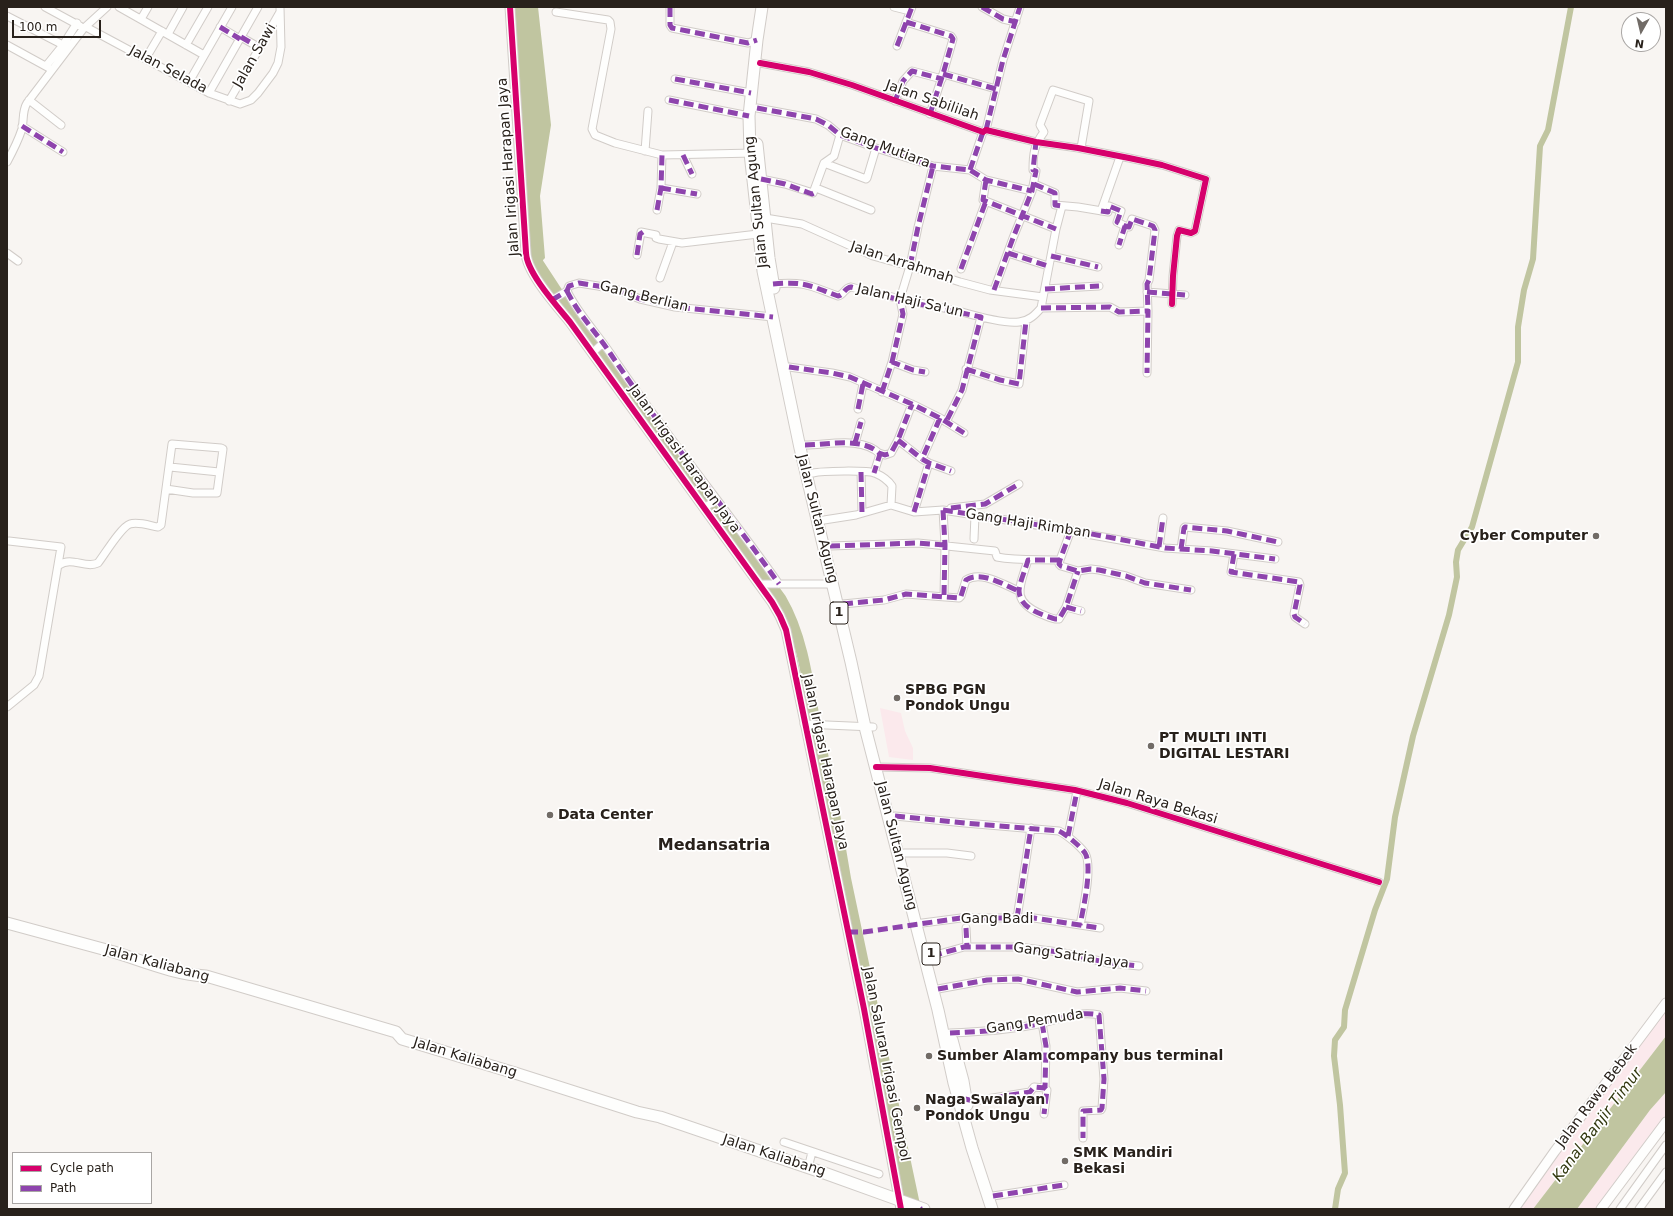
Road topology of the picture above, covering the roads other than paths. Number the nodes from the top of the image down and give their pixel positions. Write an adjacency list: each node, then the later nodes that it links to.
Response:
1 (45, 7): 23 (street, Jalan Selada)
2 (107, 7): 25 (street)
3 (119, 7): 20 (street)
4 (148, 7): 20 (street)
5 (183, 7): 26 (street)
6 (208, 7): 30 (street)
7 (232, 7): 24 (street)
8 (258, 7): 27 (street)
9 (510, 7): 105 (street, Jalan Irigasi Harapan Jaya)
10 (670, 7): 28 (street)
11 (762, 7): 28 (main road, Jalan Sultan Agung / 1)
12 (770, 7): 36 (main road, Jalan Sultan Agung / 1)
13 (894, 7): 17 (street)
14 (982, 7): 22 (street)
15 (1020, 7): 22 (street)
16 (280, 9): 33 (street, Jalan Sawi); 47 (street)
17 (911, 9): 21 (street)
18 (556, 12): 59 (street)
19 (7, 16): 29 (street)
20 (142, 20): 26 (street)
21 (906, 22): 31 (street); 39 (street)
22 (1016, 22): 42 (street)
23 (76, 23): 25 (street, Jalan Selada); 29 (street)
24 (220, 27): 27 (street); 34 (street)
25 (85, 28): 35 (street, Jalan Selada); 38 (street)
26 (165, 33): 30 (street); 35 (street)
27 (240, 38): 33 (street); 43 (street)
28 (756, 40): 44 (main road, Jalan Sultan Agung / 1)
29 (63, 45): 37 (street)
30 (186, 45): 34 (street)
31 (897, 46)
32 (8, 48): 37 (street)
33 (260, 48): 47 (street, Jalan Sawi)
34 (204, 55): 41 (street)
35 (146, 58): 41 (street, Jalan Selada)
36 (760, 62): 48 (street, Jalan Sabililah); 50 (main road, Jalan Sultan Agung / 1)
37 (46, 66): 38 (street)
38 (52, 71): 45 (street)
39 (943, 76): 42 (street); 48 (street); 51 (street)
40 (674, 79): 44 (street)
41 (189, 82): 43 (street, Jalan Selada)
42 (996, 89): 54 (street)
43 (209, 93): 47 (street, Jalan Selada)
44 (751, 93): 50 (main road, Jalan Sultan Agung / 1)
45 (29, 100): 52 (street); 53 (street)
46 (669, 100): 50 (street, Gang Mutiara)
47 (229, 101)
48 (895, 101): 51 (street, Jalan Sabililah)
49 (648, 111): 59 (street)
50 (753, 112): 55 (street, Gang Mutiara); 61 (main road, Jalan Sultan Agung / 1)
51 (930, 114): 54 (street, Jalan Sabililah)
52 (61, 125)
53 (22, 126): 60 (street); 65 (street)
54 (985, 131): 56 (street, Jalan Sabililah); 68 (street)
55 (840, 135): 57 (street, Gang Mutiara); 66 (street)
56 (1036, 142): 58 (street, Jalan Sabililah); 58 (street); 74 (street)
57 (876, 148): 66 (street); 67 (street, Gang Mutiara)
58 (1081, 148): 64 (street, Jalan Sabililah)
59 (645, 151): 63 (street)
60 (63, 152)
61 (754, 153): 62 (street); 70 (main road, Jalan Sultan Agung / 1); 85 (main road, Jalan Sultan Agung / 1)
62 (683, 155): 63 (street); 69 (street)
63 (662, 156): 72 (street)
64 (1120, 157): 80 (street); 103 (street, Jalan Sabililah)
65 (7, 162)
66 (824, 163): 73 (street)
67 (933, 166): 68 (street, Gang Mutiara); 93 (street)
68 (970, 170): 71 (street)
69 (692, 174)
70 (761, 179): 73 (street); 82 (main road, Jalan Sultan Agung / 1)
71 (986, 180): 74 (street); 76 (street)
72 (661, 188): 75 (street); 78 (street)
73 (816, 188): 79 (street)
74 (1033, 188): 77 (street); 81 (street)
75 (697, 194)
76 (986, 201): 81 (street); 96 (street)
77 (1062, 206): 80 (street); 84 (street)
78 (657, 210)
79 (871, 210)
80 (1101, 211): 83 (street)
81 (1022, 216): 84 (street); 89 (street)
82 (765, 218): 93 (street, Jalan Arrahmah); 98 (main road, Jalan Sultan Agung / 1)
83 (1125, 226): 87 (street); 102 (street)
84 (1056, 229): 91 (street)
85 (758, 234): 86 (street); 111 (main road, Jalan Sultan Agung / 1)
86 (673, 242): 90 (street); 97 (street)
87 (1118, 245)
88 (7, 253): 92 (street)
89 (1008, 253): 94 (street); 101 (street)
90 (637, 255)
91 (1051, 256): 94 (street); 95 (street)
92 (18, 261)
93 (910, 266): 101 (street, Jalan Arrahmah); 107 (street)
94 (1048, 266): 100 (street)
95 (1098, 267)
96 (961, 269)
97 (660, 278)
98 (773, 284): 107 (street, Jalan Haji Sa'un); 117 (main road, Jalan Sultan Agung / 1)
99 (1099, 286): 100 (street)
100 (1045, 289): 106 (street)
101 (994, 290): 106 (street, Jalan Arrahmah)
102 (1147, 292): 103 (street); 110 (street)
103 (1173, 294): 104 (street); 108 (street)
104 (1184, 295)
105 (559, 296): 111 (street, Gang Berlian); 114 (street); 115 (street, Jalan Irigasi Harapan Jaya)
106 (1043, 297): 109 (street)
107 (900, 300): 112 (street, Jalan Haji Sa'un); 116 (street)
108 (1172, 304)
109 (1041, 308): 110 (street); 113 (street)
110 (1148, 311): 120 (street)
111 (773, 317): 148 (main road, Jalan Sultan Agung / 1)
112 (981, 317): 113 (street, Jalan Haji Sa'un); 118 (street)
113 (1026, 321): 118 (street)
114 (602, 344): 115 (street); 123 (street)
115 (593, 352): 123 (street, Jalan Irigasi Harapan Jaya)
116 (892, 362): 119 (street); 122 (street)
117 (789, 367): 121 (street); 131 (main road, Jalan Sultan Agung / 1)
118 (966, 369): 126 (street)
119 (925, 372)
120 (1147, 374)
121 (863, 384): 122 (street); 125 (street)
122 (882, 392): 124 (street)
123 (635, 401): 143 (street, Jalan Irigasi Harapan Jaya); 143 (street)
124 (912, 404): 126 (street); 129 (street)
125 (858, 409)
126 (943, 420): 128 (street); 133 (street)
127 (860, 422): 130 (street)
128 (964, 433)
129 (898, 440): 132 (street); 133 (street)
130 (855, 443): 131 (street); 132 (street)
131 (805, 445): 139 (main road, Jalan Sultan Agung / 1)
132 (879, 453): 140 (street)
133 (922, 459): 134 (street)
134 (929, 463): 136 (street); 146 (street)
135 (170, 467): 137 (street); 137 (street); 142 (street)
136 (951, 471)
137 (219, 472): 142 (street)
138 (861, 472): 139 (street); 140 (street); 147 (street)
139 (813, 473): 148 (main road, Jalan Sultan Agung / 1)
140 (874, 473): 144 (street)
141 (1019, 484): 145 (street)
142 (166, 489): 163 (street)
143 (711, 503): 165 (street, Jalan Irigasi Harapan Jaya); 166 (street)
144 (891, 505): 146 (street, Gang Haji Rimban); 147 (street)
145 (943, 510): 146 (street, Gang Haji Rimban); 149 (street, Gang Haji Rimban); 155 (street)
146 (914, 512)
147 (862, 513): 148 (street)
148 (820, 515): 156 (main road, Jalan Sultan Agung / 1); 167 (main road, Jalan Sultan Agung / 1)
149 (975, 515): 151 (street, Gang Haji Rimban); 152 (street)
150 (1163, 518): 157 (street)
151 (1072, 530): 157 (street, Gang Haji Rimban); 162 (street)
152 (974, 540)
153 (9, 541): 163 (street)
154 (1278, 542): 158 (street)
155 (945, 545): 156 (street); 161 (street); 170 (street)
156 (830, 546): 171 (main road, Jalan Sultan Agung / 1)
157 (1159, 547): 158 (street, Gang Haji Rimban)
158 (1181, 549): 159 (street, Gang Haji Rimban)
159 (1234, 554): 160 (street, Gang Haji Rimban); 174 (street)
160 (1275, 559)
161 (1028, 560): 162 (street); 169 (street)
162 (1060, 560): 164 (street)
163 (59, 565): 175 (street)
164 (1078, 571): 168 (street); 172 (street)
165 (762, 584): 166 (street); 176 (street, Jalan Irigasi Harapan Jaya)
166 (776, 584): 167 (street)
167 (832, 584): 171 (main road, Jalan Sultan Agung / 1)
168 (1191, 590)
169 (1019, 591): 170 (street); 172 (street)
170 (944, 596): 171 (street)
171 (840, 604): 177 (main road, Jalan Sultan Agung / 1)
172 (1066, 607): 173 (street)
173 (1081, 611)
174 (1305, 624)
175 (7, 707)
176 (804, 724): 177 (street); 192 (street, Jalan Irigasi Harapan Jaya)
177 (869, 727): 178 (main road, Jalan Sultan Agung / 1)
178 (879, 766): 179 (street, Jalan Raya Bekasi); 180 (main road, Jalan Sultan Agung / 1); 188 (main road, Jalan Sultan Agung / 1)
179 (1077, 791): 182 (street); 185 (street, Jalan Raya Bekasi)
180 (895, 816): 181 (street); 183 (main road, Jalan Sultan Agung / 1)
181 (1031, 828): 182 (street); 186 (street)
182 (1068, 836): 189 (street)
183 (904, 853): 184 (street); 188 (main road, Jalan Sultan Agung / 1)
184 (971, 856)
185 (1379, 882)
186 (1017, 918): 188 (street, Gang Badi); 189 (street, Gang Badi)
187 (7, 923): 210 (main road, Jalan Kaliabang)
188 (918, 923): 194 (main road, Jalan Sultan Agung / 1); 200 (main road, Jalan Sultan Agung / 1)
189 (1080, 925): 191 (street, Gang Badi)
190 (966, 928): 193 (street)
191 (1100, 928)
192 (848, 932): 215 (street, Jalan Saluran Irigasi Gempol)
193 (967, 947): 194 (street, Gang Satria Jaya); 195 (street, Gang Satria Jaya)
194 (932, 956): 196 (main road, Jalan Sultan Agung / 1)
195 (1140, 966)
196 (938, 989): 197 (street); 200 (main road, Jalan Sultan Agung / 1)
197 (1146, 991)
198 (1666, 1003): 219 (street, Jalan Rawa Bebek)
199 (1042, 1023): 200 (street, Gang Pemuda); 202 (street); 206 (street, Gang Pemuda)
200 (949, 1039): 201 (main road, Jalan Sultan Agung / 1)
201 (954, 1065): 203 (main road, Jalan Sultan Agung / 1); 217 (main road, Jalan Sultan Agung / 1)
202 (1045, 1088): 203 (street); 204 (street)
203 (965, 1099): 214 (main road, Jalan Sultan Agung / 1)
204 (1044, 1114)
205 (1666, 1122): 220 (street)
206 (1083, 1138)
207 (784, 1142): 209 (street)
208 (1666, 1145): 221 (street)
209 (812, 1152): 210 (street); 212 (street)
210 (808, 1168): 215 (main road, Jalan Kaliabang)
211 (1666, 1172): 222 (street)
212 (878, 1174)
213 (1064, 1185): 214 (street)
214 (993, 1196): 218 (main road, Jalan Sultan Agung / 1)
215 (902, 1204): 216 (main road, Jalan Kaliabang)
216 (922, 1209)
217 (992, 1209)
218 (997, 1209)
219 (1514, 1209)
220 (1601, 1209)
221 (1620, 1209)
222 (1639, 1209)

